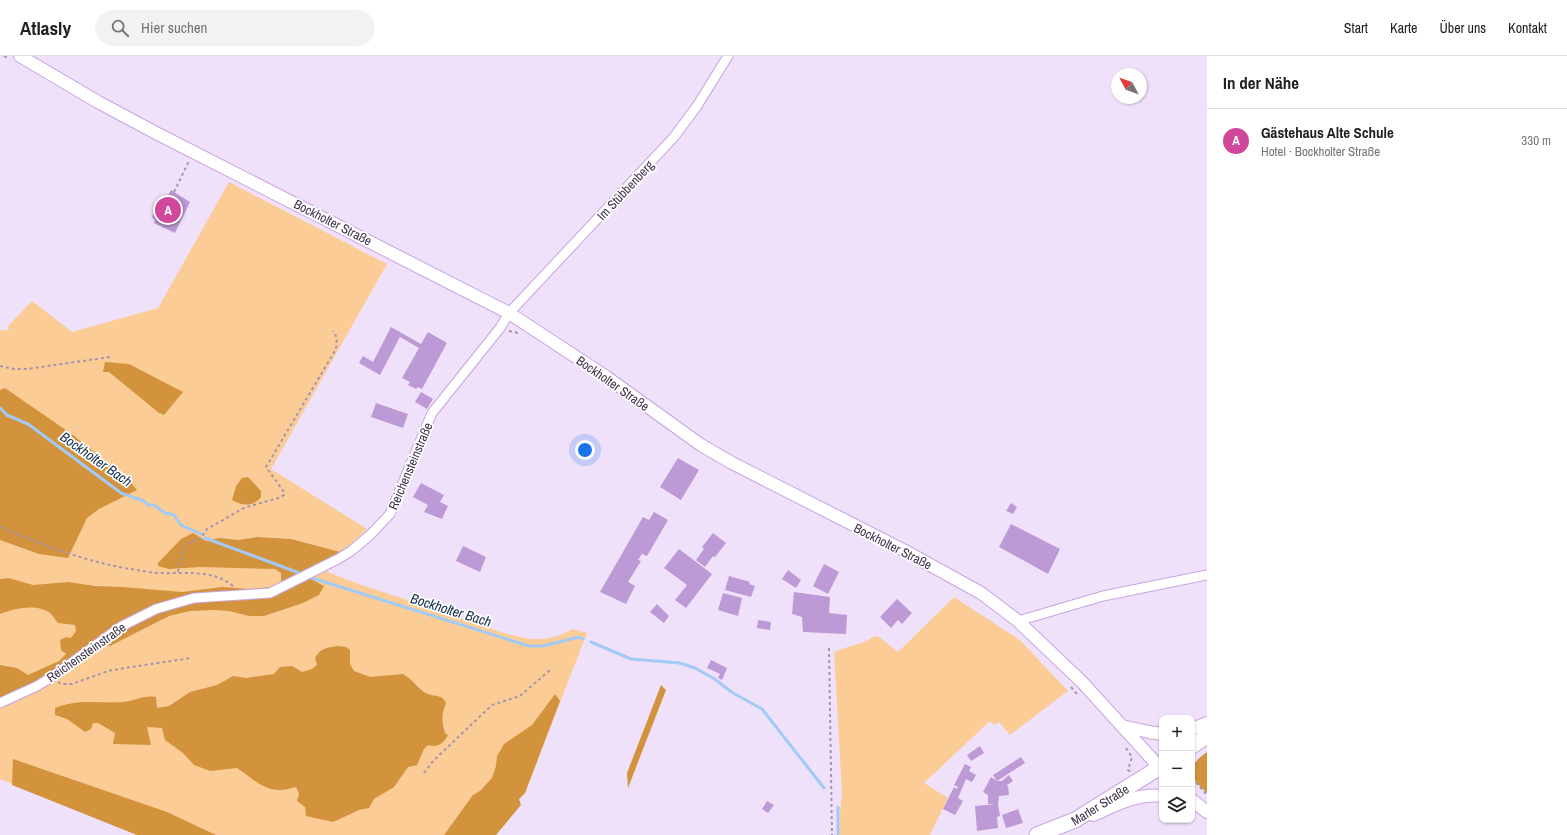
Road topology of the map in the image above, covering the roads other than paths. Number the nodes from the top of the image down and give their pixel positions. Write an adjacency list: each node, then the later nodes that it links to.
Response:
1 (728, 56): 3 (street, Im Stübbenberg)
2 (15, 58): 3 (street, Bockholter Straße)
3 (510, 313): 5 (street, Bockholter Straße); 6 (street, Reichensteinstraße)
4 (1207, 575): 5 (street)
5 (1018, 621): 8 (street, Bockholter Straße)
6 (0, 703)
7 (1207, 723): 9 (street)
8 (1122, 726): 10 (street); 13 (street, Bockholter Straße)
9 (1195, 728)
10 (1159, 734)
11 (1207, 736): 12 (main road)
12 (1195, 744)
13 (1159, 766)
14 (1159, 769): 16 (main road, Marler Straße)
15 (1159, 796): 16 (street)
16 (1075, 820): 17 (main road, Marler Straße)
17 (1037, 835)

